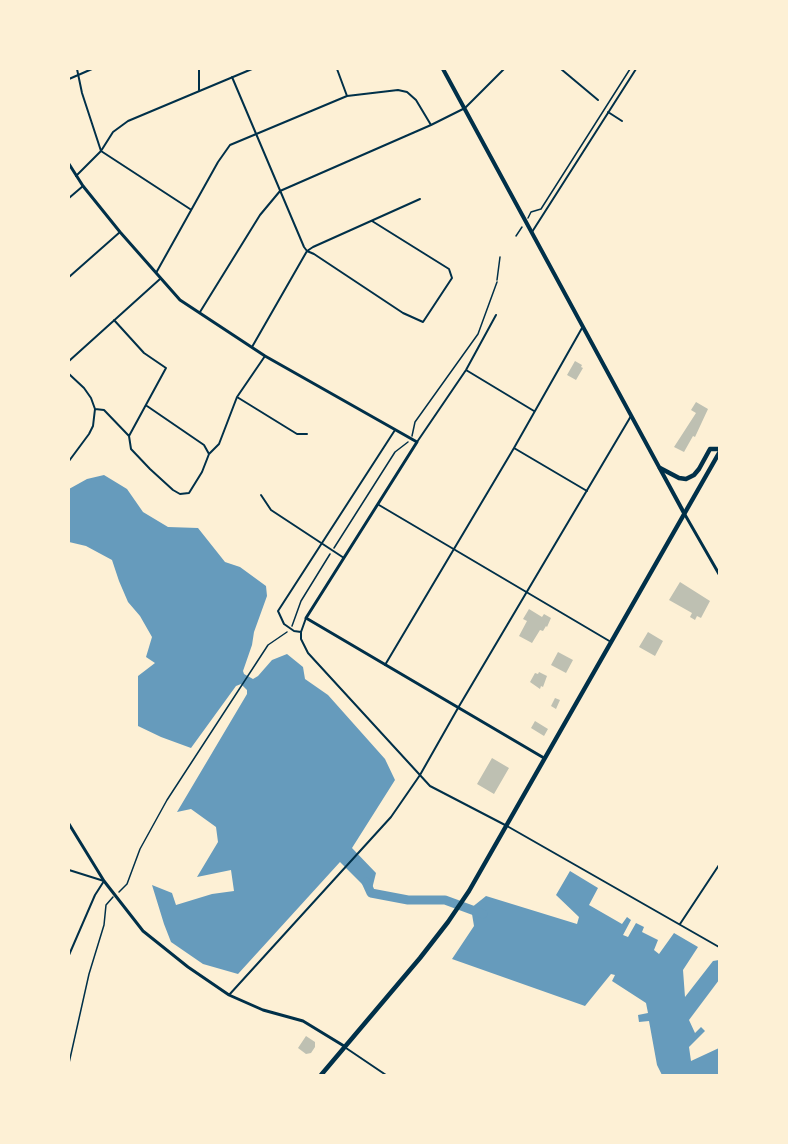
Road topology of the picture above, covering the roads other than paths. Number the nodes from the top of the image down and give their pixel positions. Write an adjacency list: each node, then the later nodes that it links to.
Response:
1 (77, 69): 10 (street)
2 (92, 69): 10 (street)
3 (199, 69): 13 (street)
4 (252, 69): 11 (street)
5 (337, 69): 14 (street)
6 (443, 69): 16 (main road)
7 (504, 69): 16 (street)
8 (561, 69): 15 (street)
9 (636, 69): 17 (street)
10 (78, 76): 12 (street); 21 (street)
11 (232, 77): 13 (street); 20 (street)
12 (69, 79)
13 (199, 90): 21 (street)
14 (347, 96): 19 (street); 20 (street)
15 (598, 100)
16 (465, 108): 19 (street); 31 (main road)
17 (608, 112): 18 (street); 31 (street)
18 (622, 122)
19 (431, 125): 25 (street)
20 (256, 133): 25 (street); 28 (street)
21 (101, 151): 23 (street); 28 (street)
22 (69, 164): 23 (street)
23 (76, 176): 24 (street)
24 (83, 186): 26 (street); 30 (street)
25 (280, 191): 32 (street); 38 (street)
26 (69, 198)
27 (420, 198): 29 (street)
28 (192, 210): 34 (street)
29 (372, 221): 32 (street); 32 (street)
30 (120, 232): 34 (street); 35 (street)
31 (532, 232): 41 (main road)
32 (308, 251): 42 (street)
33 (500, 257): 37 (lane)
34 (156, 273): 36 (street)
35 (69, 277)
36 (160, 279): 38 (street); 40 (street)
37 (497, 280)
38 (200, 312): 42 (street)
39 (496, 315): 45 (street)
40 (114, 320): 44 (street); 48 (street)
41 (583, 326): 50 (street); 51 (main road)
42 (252, 347): 43 (street)
43 (265, 356): 47 (street); 52 (street)
44 (69, 361)
45 (466, 369): 50 (street); 55 (street)
46 (69, 374): 49 (street)
47 (237, 397): 53 (street); 58 (street)
48 (147, 406): 54 (street); 58 (street)
49 (95, 409): 54 (street); 59 (street)
50 (534, 411): 56 (street)
51 (631, 415): 60 (main road); 61 (street)
52 (395, 430): 55 (street); 65 (street)
53 (307, 434)
54 (129, 436): 58 (street)
55 (417, 442): 63 (street)
56 (514, 448): 61 (street); 66 (street)
57 (719, 451): 60 (highway); 64 (highway)
58 (208, 454)
59 (69, 461)
60 (660, 468): 64 (main road)
61 (587, 491): 69 (street)
62 (261, 495): 65 (street)
63 (378, 505): 66 (street); 67 (street)
64 (684, 513): 68 (street); 72 (highway)
65 (322, 543): 67 (street); 71 (street)
66 (454, 550): 69 (street); 73 (street)
67 (344, 558): 70 (street)
68 (719, 574)
69 (526, 594): 72 (street); 74 (street)
70 (306, 618): 71 (street); 73 (street)
71 (301, 632): 76 (street)
72 (611, 642): 75 (highway)
73 (386, 665): 74 (street)
74 (458, 708): 75 (street); 76 (street)
75 (544, 758): 78 (highway)
76 (420, 776): 78 (street); 85 (street)
77 (69, 825): 81 (street)
78 (507, 826): 82 (street); 86 (highway)
79 (719, 865): 82 (street)
80 (69, 870): 81 (street)
81 (104, 881): 84 (street); 85 (street)
82 (680, 924): 83 (street)
83 (719, 947)
84 (69, 955)
85 (229, 994): 86 (street)
86 (344, 1046): 87 (highway); 88 (street)
87 (321, 1075)
88 (386, 1075)
89 (599, 1075): 90 (street)
90 (605, 1075)

